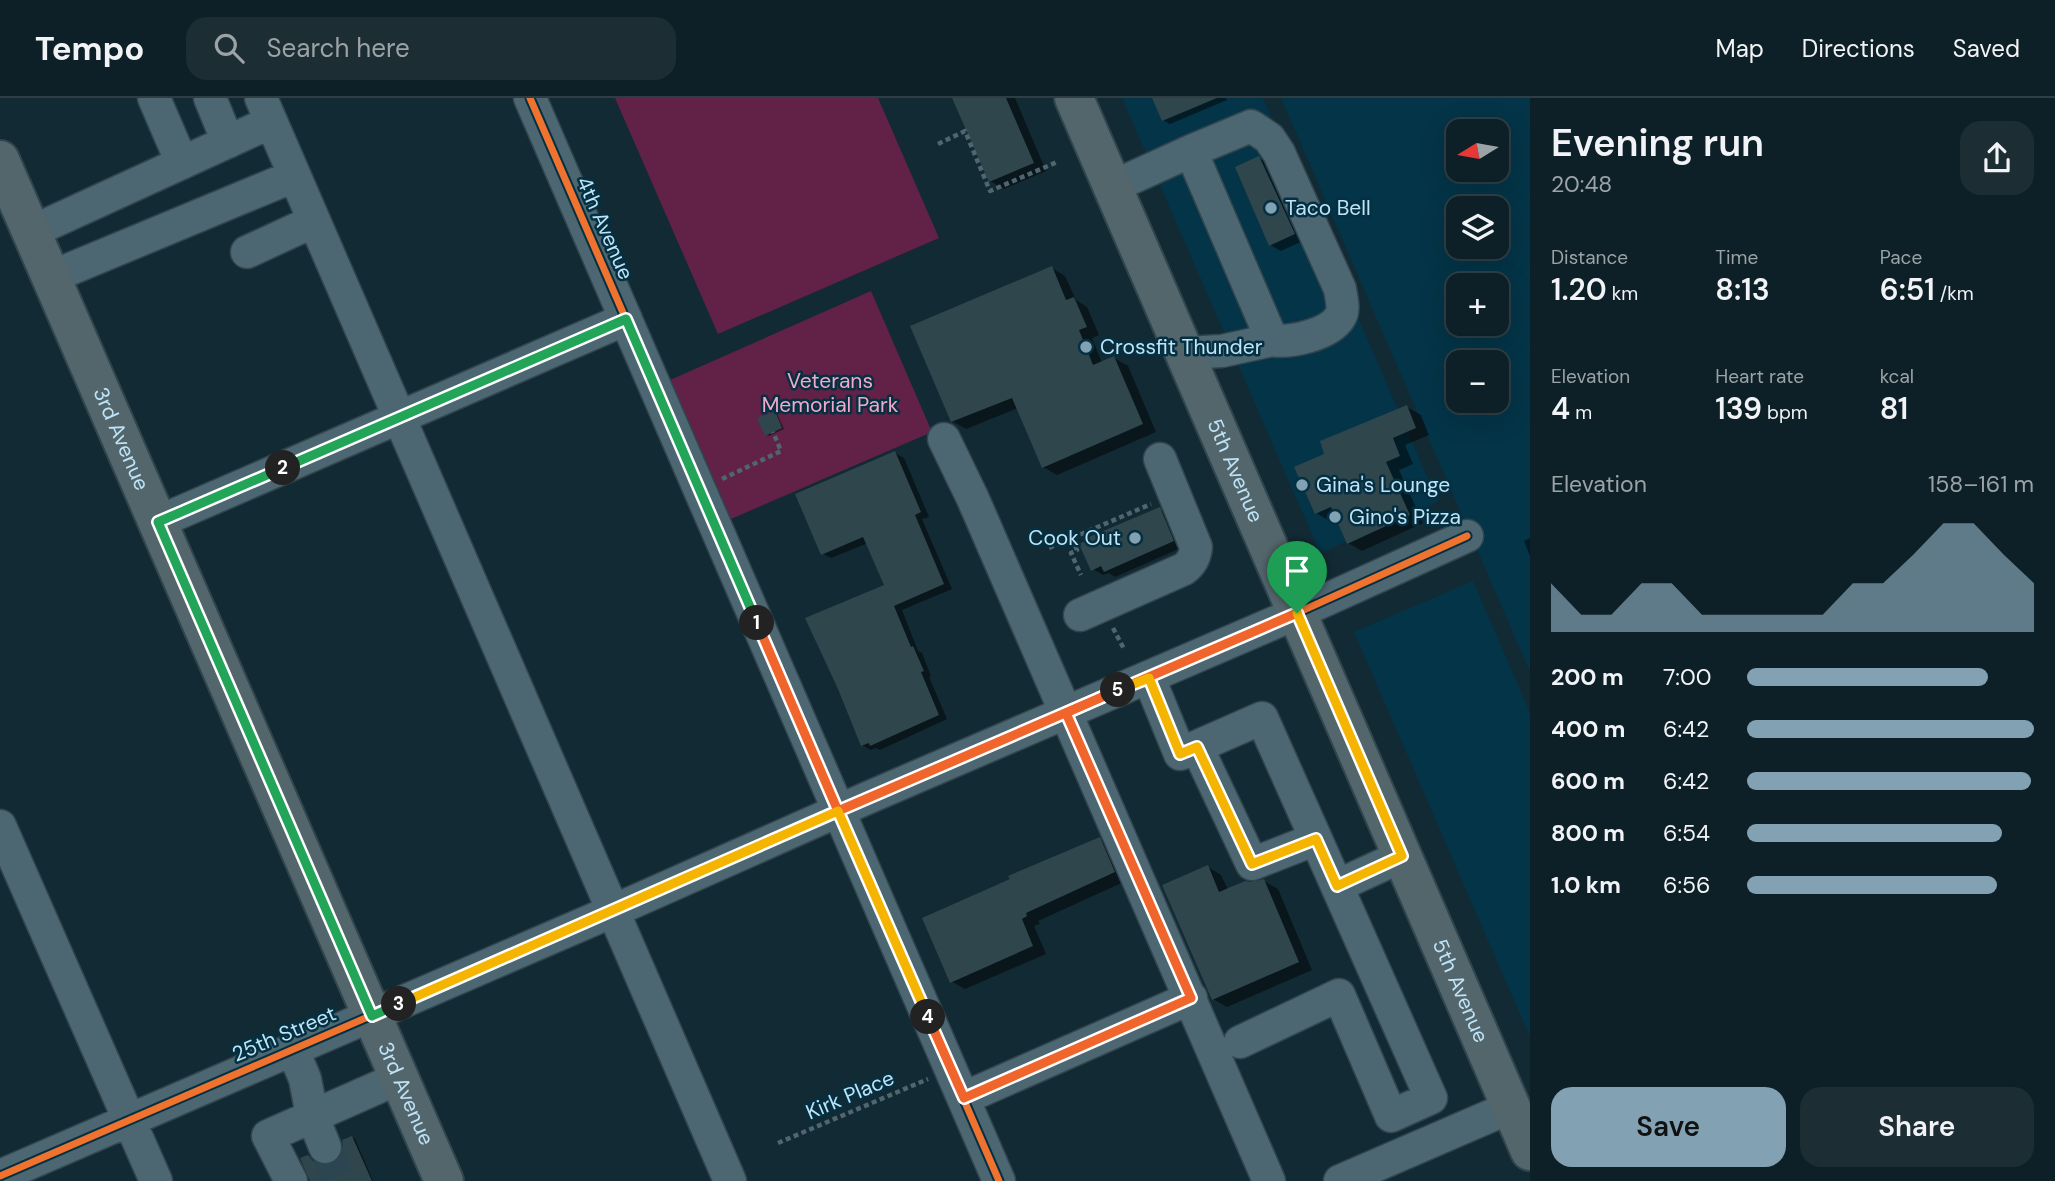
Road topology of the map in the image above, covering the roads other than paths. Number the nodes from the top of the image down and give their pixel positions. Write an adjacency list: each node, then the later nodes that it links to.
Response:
1 (154, 98): 9 (street)
2 (210, 98): 6 (street)
3 (530, 98): 16 (street, 4th Avenue)
4 (1073, 98): 11 (main road, 5th Avenue)
5 (266, 110): 6 (street); 10 (street)
6 (228, 142): 9 (street)
7 (1191, 151): 11 (street); 17 (street); 17 (street)
8 (0, 160): 13 (main road, 3rd Avenue)
9 (181, 163): 13 (street)
10 (294, 176): 12 (street); 15 (street)
11 (1112, 187): 18 (main road, 5th Avenue)
12 (314, 221): 14 (street); 19 (street)
13 (31, 232): 15 (main road, 3rd Avenue)
14 (247, 252)
15 (51, 277): 22 (main road, 3rd Avenue)
16 (626, 319): 19 (street); 29 (street, 4th Avenue)
17 (1272, 340): 18 (street)
18 (1184, 353): 24 (main road, 5th Avenue)
19 (400, 417): 22 (street); 34 (street)
20 (944, 439): 27 (street)
21 (1160, 459): 25 (street)
22 (158, 522): 38 (main road, 3rd Avenue)
23 (1467, 536): 24 (street, 25th Street)
24 (1297, 613): 26 (street, 25th Street); 32 (main road, 5th Avenue)
25 (1094, 617)
26 (1149, 678): 27 (street, 25th Street); 28 (street)
27 (1066, 713): 29 (street, 25th Street); 37 (street)
28 (1197, 747): 31 (street); 31 (street)
29 (838, 811): 34 (street, 25th Street); 42 (street, 4th Avenue)
30 (0, 826): 45 (street)
31 (1316, 839): 33 (street)
32 (1402, 856): 33 (street); 43 (main road, 5th Avenue)
33 (1337, 886): 35 (street)
34 (613, 911): 38 (street, 25th Street); 52 (street)
35 (1378, 978): 36 (street); 36 (street)
36 (1339, 996): 39 (street)
37 (1191, 998): 42 (street); 54 (street)
38 (372, 1016): 40 (street, 25th Street); 41 (main road, 3rd Avenue)
39 (1240, 1042)
40 (293, 1050): 44 (street); 45 (street, 25th Street)
41 (399, 1078): 44 (street); 51 (main road, 3rd Avenue)
42 (964, 1098): 53 (street, 4th Avenue)
43 (1511, 1107): 47 (main road, 5th Avenue); 55 (street)
44 (312, 1115): 46 (street); 50 (street)
45 (130, 1119): 48 (street, 25th Street); 49 (street)
46 (326, 1147)
47 (1530, 1151)
48 (0, 1176)
49 (156, 1181)
50 (291, 1181)
51 (444, 1181)
52 (730, 1181)
53 (999, 1181)
54 (1269, 1181)
55 (1340, 1181)

